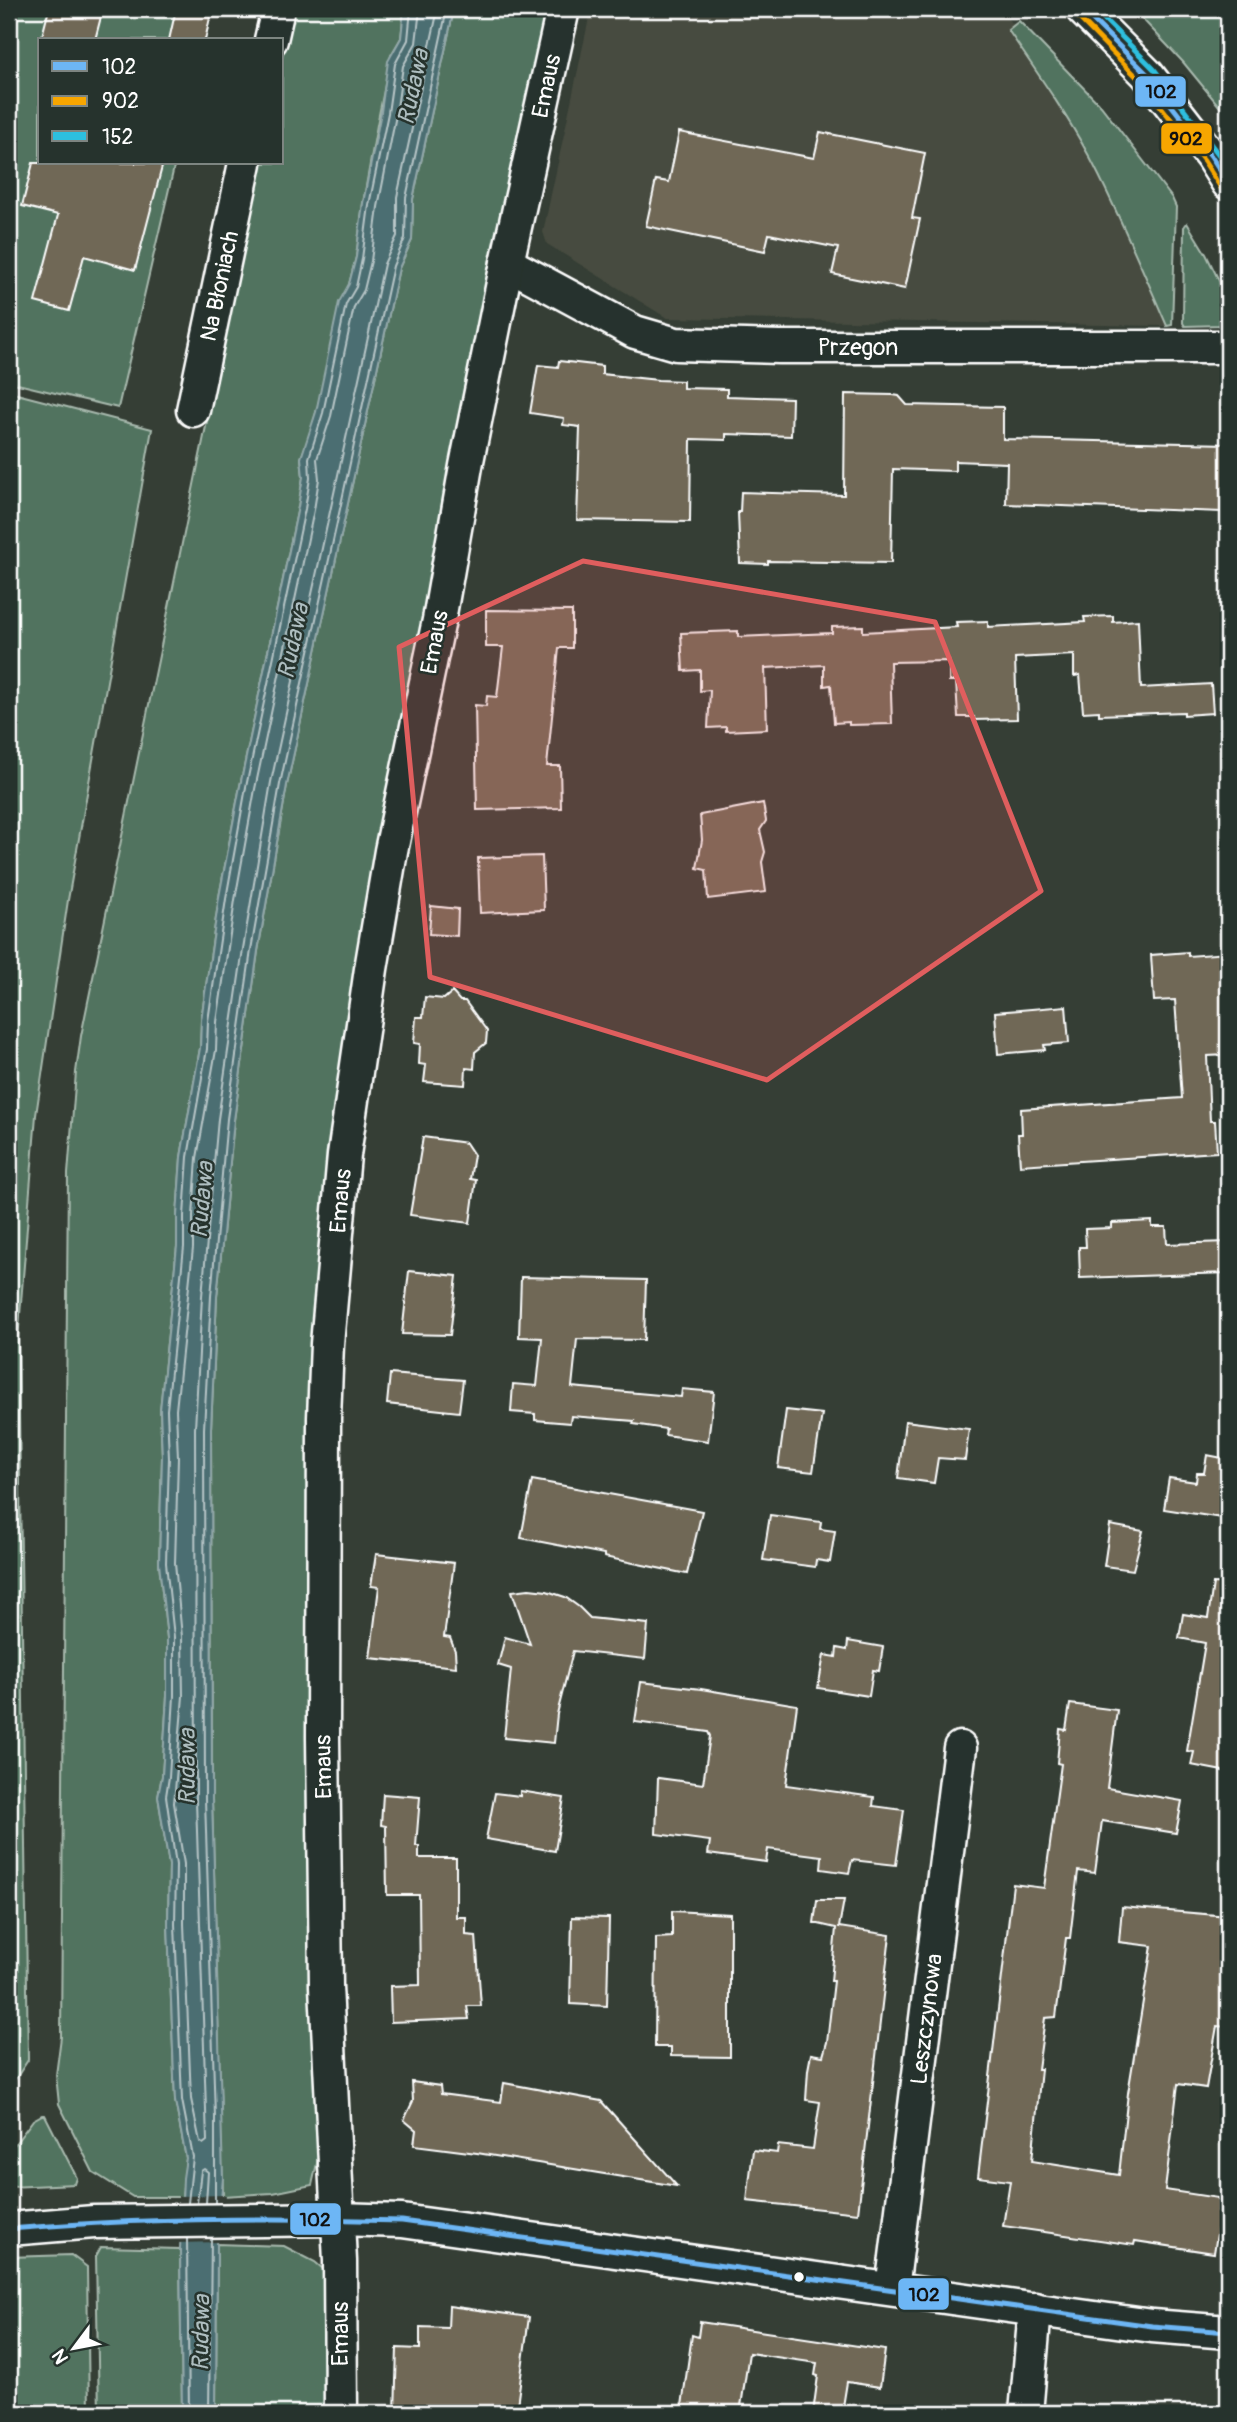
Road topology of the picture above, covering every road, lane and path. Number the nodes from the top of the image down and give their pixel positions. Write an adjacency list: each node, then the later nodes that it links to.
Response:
1 (278, 9): 4 (street)
2 (563, 9): 7 (street, Emaus)
3 (1082, 9): 6 (street)
4 (271, 38)
5 (245, 164): 9 (street, Na Błoniach)
6 (1228, 183)
7 (507, 263): 8 (street, Przegon); 11 (street, Emaus)
8 (1228, 347)
9 (193, 410)
10 (960, 1748): 13 (street, Leszczynowa)
11 (338, 2218): 12 (street); 13 (street); 16 (street, Emaus)
12 (9, 2229)
13 (892, 2289): 14 (street)
14 (1035, 2309): 15 (street); 17 (street)
15 (1228, 2332)
16 (341, 2413)
17 (1026, 2413)

